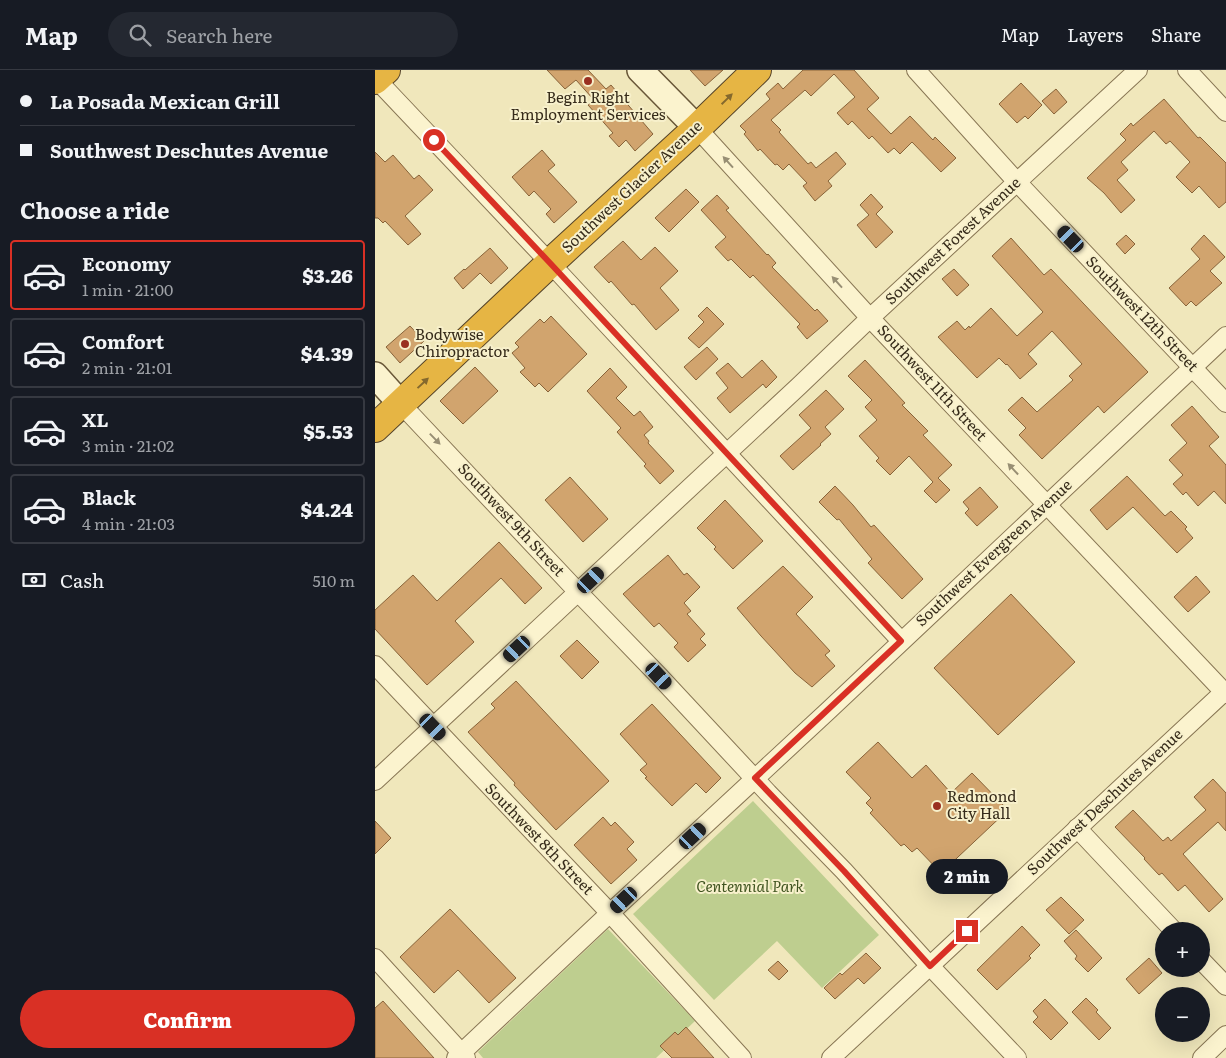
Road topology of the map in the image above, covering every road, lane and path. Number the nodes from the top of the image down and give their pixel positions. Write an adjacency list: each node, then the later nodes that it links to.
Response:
1 (640, 70): 8 (main road, Southwest 11th Street)
2 (757, 70): 8 (highway, Southwest Glacier Avenue, one-way to 2)
3 (915, 70): 9 (street, Southwest 12th Street)
4 (1138, 70): 9 (street, Southwest Forest Avenue)
5 (1187, 70): 7 (street)
6 (379, 77): 10 (street)
7 (1226, 112)
8 (697, 128): 10 (highway, Southwest Glacier Avenue); 11 (street, Southwest 11th Street, one-way to 8)
9 (1017, 182): 11 (street, Southwest Forest Avenue); 13 (street, Southwest 12th Street)
10 (550, 263): 16 (highway, Southwest Glacier Avenue, one-way to 10); 18 (street)
11 (870, 318): 18 (street, Southwest Forest Avenue); 19 (street, Southwest 11th Street, one-way to 11)
12 (1226, 336): 13 (street, Southwest Evergreen Avenue)
13 (1192, 367): 15 (street, Southwest 12th Street); 19 (street, Southwest Evergreen Avenue)
14 (375, 375): 16 (main road, Southwest 9th Street)
15 (1226, 403)
16 (401, 404): 17 (highway, Southwest Glacier Avenue); 20 (street, Southwest 9th Street, one-way to 20)
17 (375, 428)
18 (726, 454): 20 (street, Southwest Forest Avenue); 21 (street)
19 (1046, 505): 21 (street, Southwest Evergreen Avenue); 23 (street, Southwest 11th Street)
20 (578, 592): 24 (street, Southwest Forest Avenue); 25 (street, Southwest 9th Street)
21 (901, 641): 25 (street, Southwest Evergreen Avenue)
22 (375, 665): 24 (street, Southwest 8th Street)
23 (1225, 692): 27 (street, Southwest Deschutes Avenue)
24 (433, 727): 26 (street, Southwest Forest Avenue); 28 (street, Southwest 8th Street)
25 (755, 778): 28 (street, Southwest Evergreen Avenue); 31 (street, Southwest 9th Street)
26 (375, 781)
27 (1077, 828): 29 (street); 31 (street, Southwest Deschutes Avenue)
28 (610, 913): 35 (street, Southwest Evergreen Avenue); 36 (street, Southwest 8th Street)
29 (1166, 922)
30 (375, 958): 35 (street)
31 (930, 966): 37 (street, Southwest Deschutes Avenue); 38 (street, Southwest 9th Street)
32 (1210, 969): 33 (street)
33 (1226, 986)
34 (1226, 1035): 39 (street)
35 (461, 1056)
36 (742, 1058)
37 (831, 1058)
38 (1017, 1058)
39 (1202, 1058)

